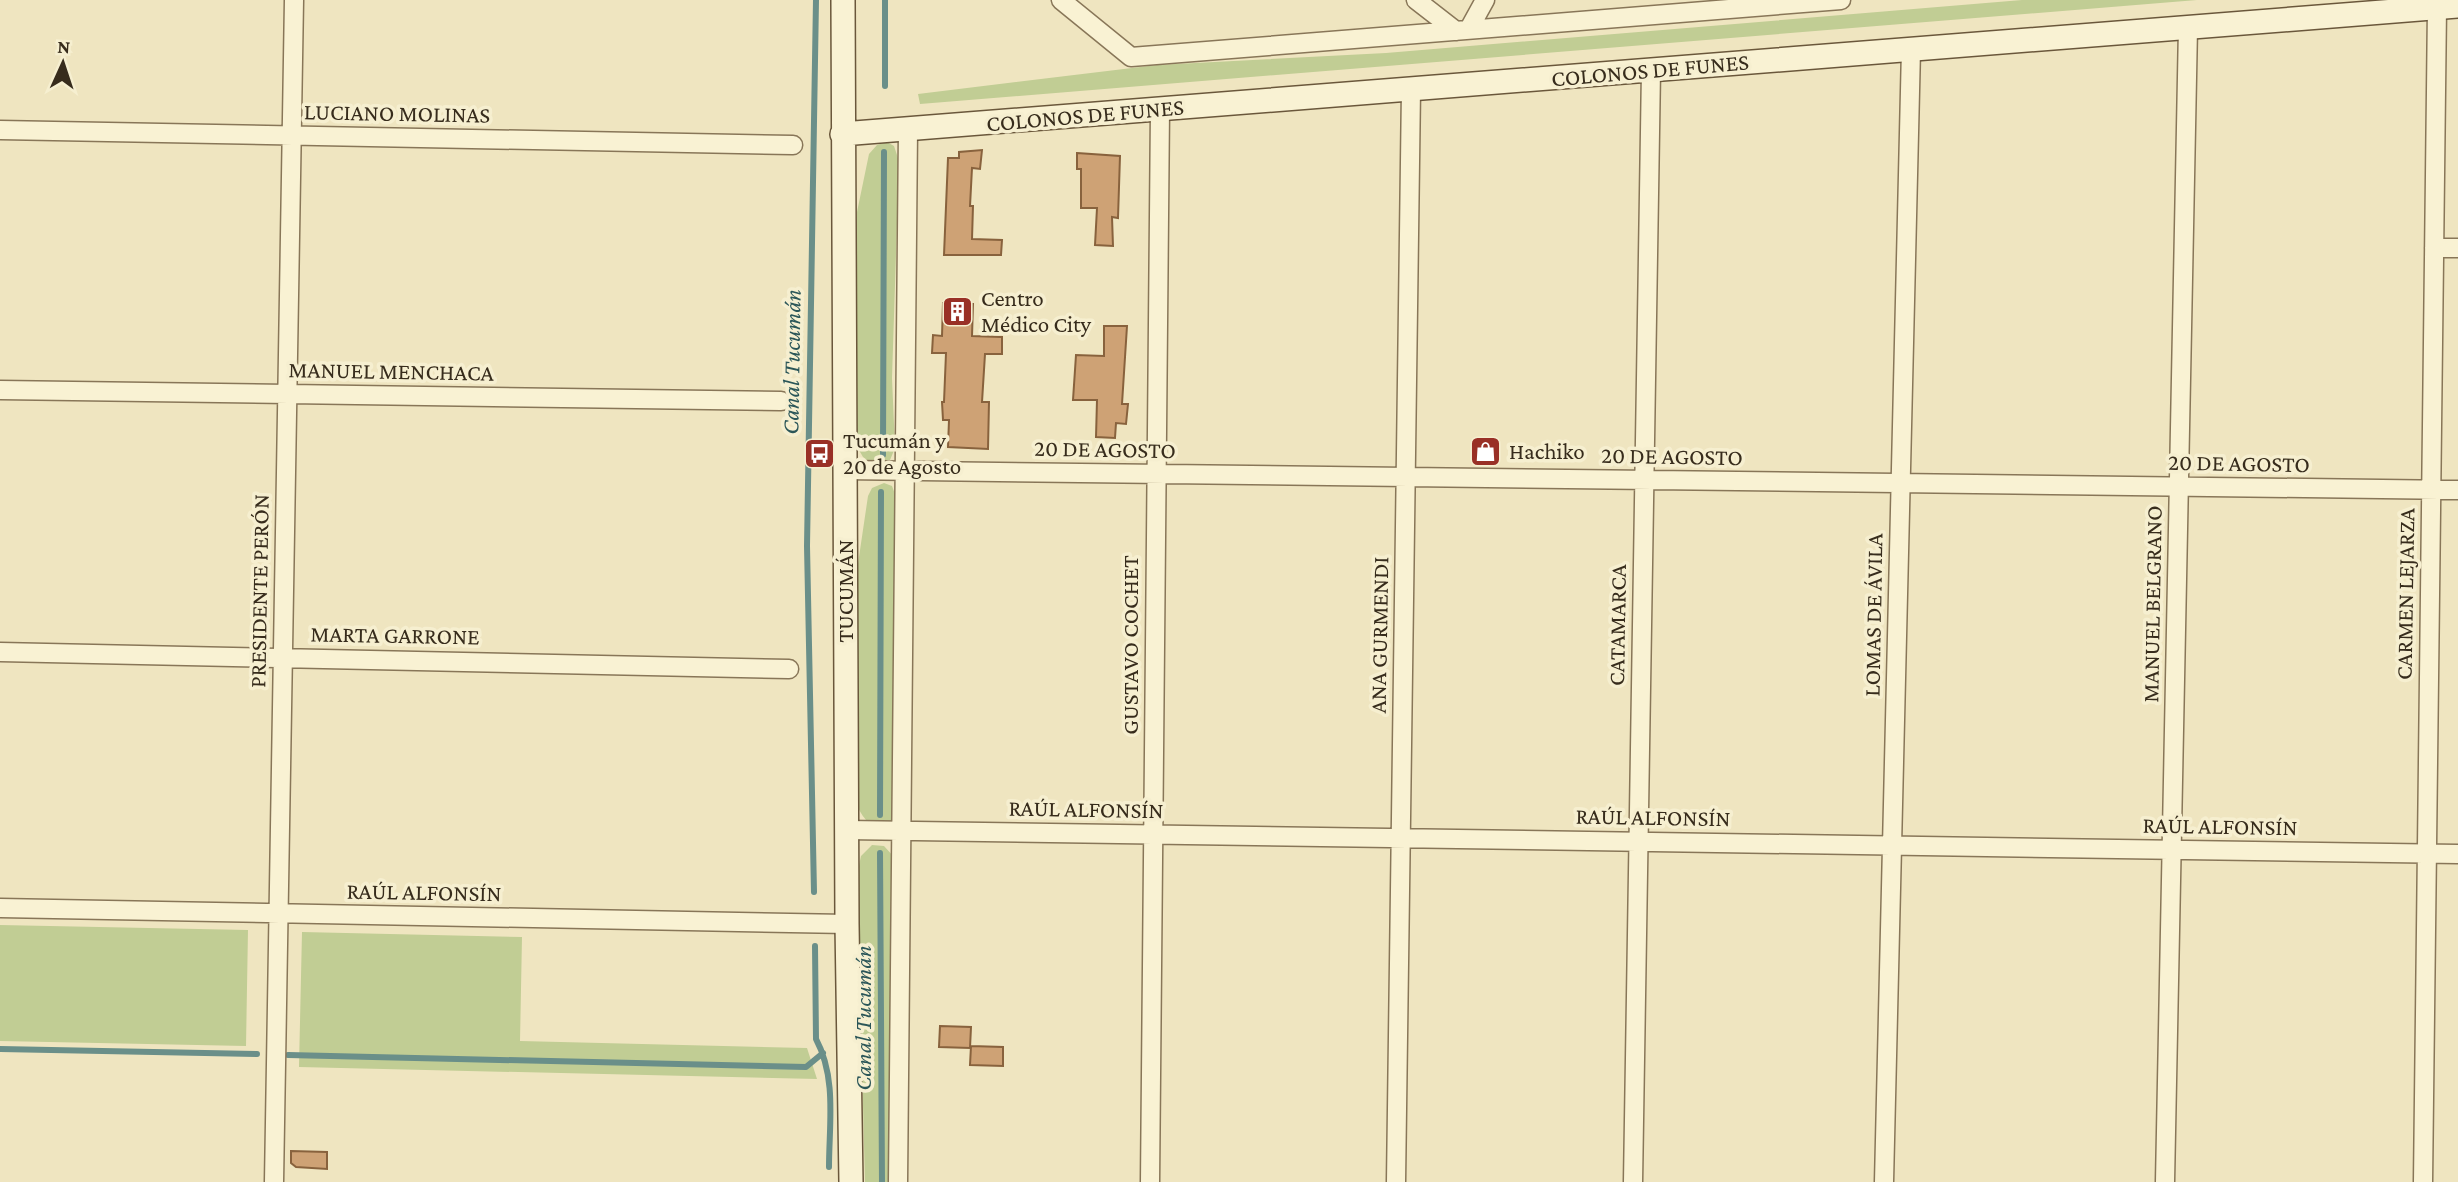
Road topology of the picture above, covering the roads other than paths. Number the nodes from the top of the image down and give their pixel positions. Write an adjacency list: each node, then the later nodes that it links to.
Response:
1 (294, 0): 17 (street, PRESIDENTE PERÓN)
2 (843, 0): 16 (street, TUCUMÁN)
3 (1061, 0): 9 (street)
4 (1416, 0): 9 (street)
5 (1485, 0): 9 (street)
6 (1841, 0): 9 (street)
7 (2447, 6): 8 (street, COLONOS DE FUNES); 19 (street, CARMEN LEJARZA)
8 (2188, 27): 10 (street, COLONOS DE FUNES); 30 (street, MANUEL BELGRANO)
9 (1463, 30)
10 (1911, 49): 11 (street, COLONOS DE FUNES); 29 (street, LOMAS DE ÁVILA)
11 (1651, 70): 12 (street, COLONOS DE FUNES); 28 (street, CATAMARCA)
12 (1411, 89): 13 (street, COLONOS DE FUNES); 27 (street, ANA GURMENDI)
13 (1160, 109): 14 (street, COLONOS DE FUNES); 26 (street, GUSTAVO COCHET)
14 (908, 129): 16 (street, COLONOS DE FUNES); 25 (street)
15 (0, 130): 17 (street, LUCIANO MOLINAS)
16 (842, 134): 24 (street, TUCUMÁN)
17 (292, 135): 18 (street, LUCIANO MOLINAS); 22 (street, PRESIDENTE PERÓN)
18 (793, 145)
19 (2434, 248): 20 (street); 31 (street, CARMEN LEJARZA)
20 (2458, 248)
21 (0, 390): 22 (street, MANUEL MENCHACA)
22 (288, 394): 23 (street, MANUEL MENCHACA); 34 (street, PRESIDENTE PERÓN)
23 (781, 401)
24 (844, 470): 25 (street, 20 DE AGOSTO); 36 (street, TUCUMÁN)
25 (905, 470): 26 (street, 20 DE AGOSTO); 37 (street)
26 (1156, 474): 27 (street, 20 DE AGOSTO); 38 (street, GUSTAVO COCHET)
27 (1405, 477): 28 (street, 20 DE AGOSTO); 39 (street, ANA GURMENDI)
28 (1644, 480): 29 (street, 20 DE AGOSTO); 40 (street, CATAMARCA)
29 (1900, 483): 30 (street, 20 DE AGOSTO); 41 (street, LOMAS DE ÁVILA)
30 (2178, 487): 31 (street, 20 DE AGOSTO); 42 (street, MANUEL BELGRANO)
31 (2431, 490): 32 (street, 20 DE AGOSTO); 43 (street, CARMEN LEJARZA)
32 (2458, 490)
33 (0, 652): 34 (street, MARTA GARRONE)
34 (282, 657): 35 (street, MARTA GARRONE); 46 (street, PRESIDENTE PERÓN)
35 (789, 669)
36 (847, 831): 37 (street, RAÚL ALFONSÍN); 47 (street, TUCUMÁN)
37 (901, 831): 38 (street, RAÚL ALFONSÍN); 50 (street)
38 (1153, 835): 39 (street, RAÚL ALFONSÍN); 51 (street, GUSTAVO COCHET)
39 (1400, 838): 40 (street, RAÚL ALFONSÍN); 52 (street, ANA GURMENDI)
40 (1638, 841): 41 (street, RAÚL ALFONSÍN); 53 (street, CATAMARCA)
41 (1892, 845): 42 (street, RAÚL ALFONSÍN); 54 (street, LOMAS DE ÁVILA)
42 (2171, 850): 43 (street, RAÚL ALFONSÍN); 55 (street, MANUEL BELGRANO)
43 (2427, 853): 44 (street, RAÚL ALFONSÍN); 56 (street, CARMEN LEJARZA)
44 (2458, 854)
45 (0, 908): 46 (street, RAÚL ALFONSÍN)
46 (279, 914): 47 (street, RAÚL ALFONSÍN); 48 (street, PRESIDENTE PERÓN)
47 (847, 924): 49 (street, TUCUMÁN)
48 (274, 1182)
49 (850, 1182)
50 (898, 1182)
51 (1150, 1182)
52 (1396, 1182)
53 (1633, 1182)
54 (1885, 1182)
55 (2165, 1182)
56 (2423, 1182)

